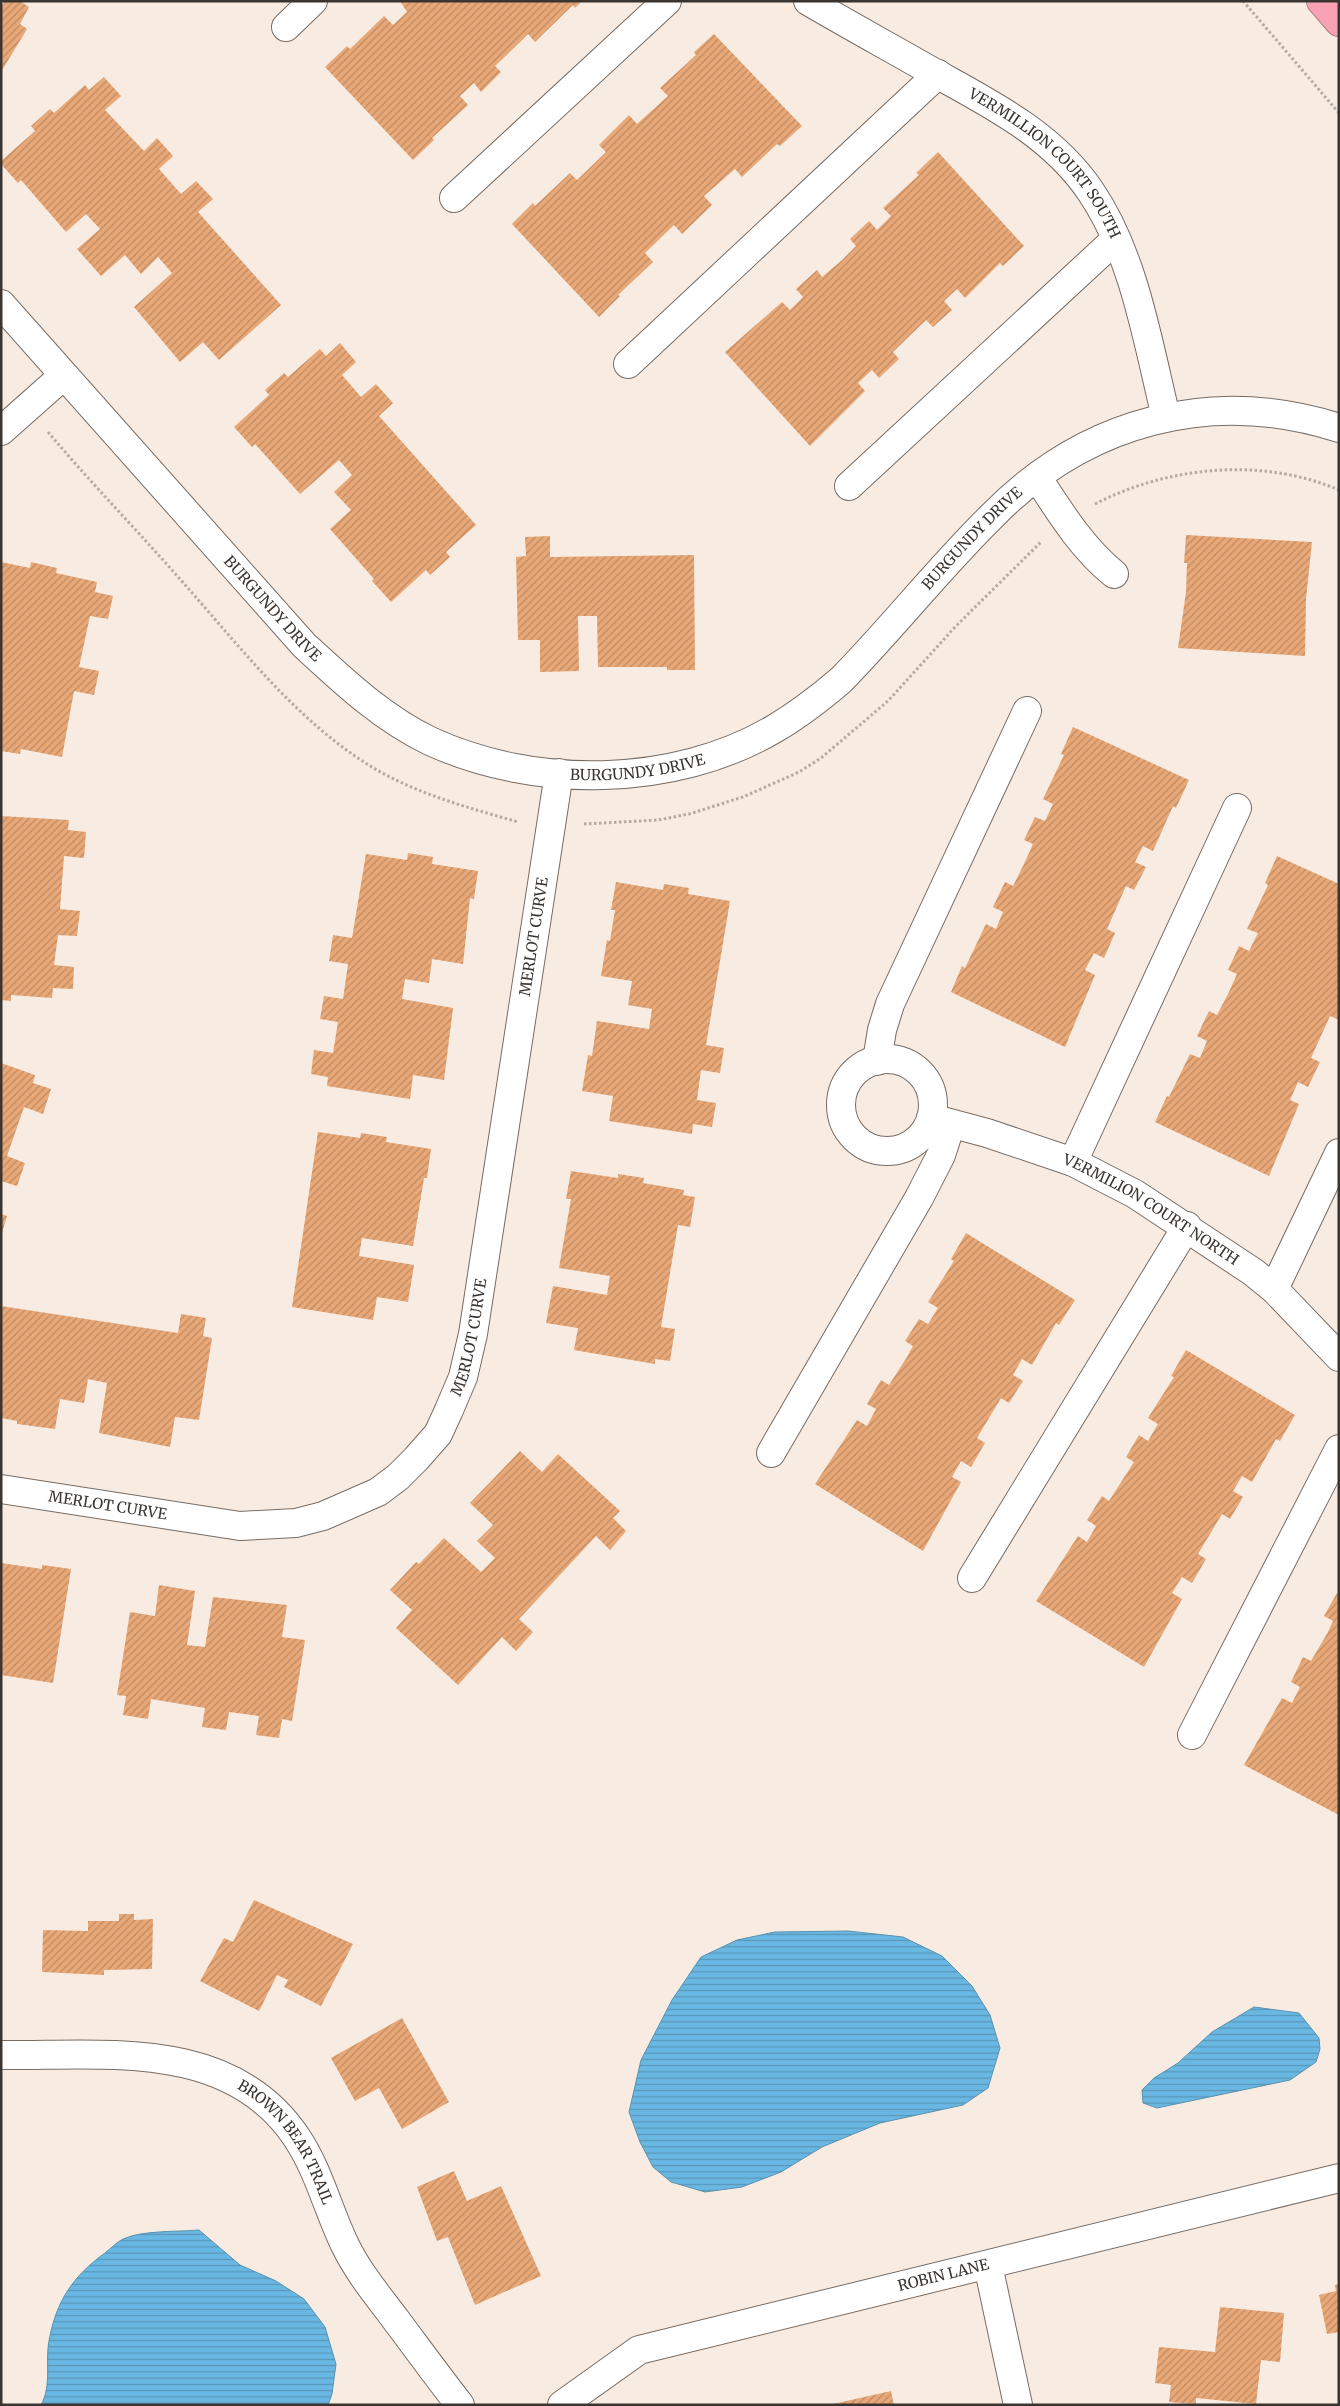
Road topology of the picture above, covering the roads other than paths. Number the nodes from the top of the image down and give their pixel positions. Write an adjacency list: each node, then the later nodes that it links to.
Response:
1 (312, 1): 6 (street)
2 (668, 1): 8 (street)
3 (808, 1): 7 (street, VERMILLION COURT SOUTH)
4 (1321, 1): 5 (highway)
5 (1339, 22)
6 (286, 27)
7 (938, 74): 9 (street, VERMILLION COURT SOUTH); 11 (street)
8 (454, 198)
9 (1116, 239): 13 (street, VERMILLION COURT SOUTH); 17 (street)
10 (1, 304): 12 (street, BURGUNDY DRIVE)
11 (628, 364)
12 (63, 376): 15 (street); 20 (street, BURGUNDY DRIVE)
13 (1166, 417): 14 (street, BURGUNDY DRIVE); 16 (street, BURGUNDY DRIVE)
14 (1339, 428)
15 (1, 432)
16 (1037, 477): 18 (street); 20 (street, BURGUNDY DRIVE)
17 (849, 486)
18 (1114, 574)
19 (1027, 710): 22 (street)
20 (559, 773): 31 (street, MERLOT CURVE)
21 (1237, 808): 25 (street)
22 (877, 1061): 23 (street); 23 (street)
23 (941, 1121): 25 (street, VERMILION COURT NORTH); 30 (street)
24 (1339, 1153): 27 (street)
25 (1073, 1162): 26 (street, VERMILION COURT NORTH)
26 (1187, 1226): 27 (street, VERMILION COURT NORTH); 32 (street)
27 (1274, 1289): 28 (street, VERMILION COURT NORTH)
28 (1339, 1357)
29 (1339, 1449): 33 (street)
30 (771, 1453)
31 (1, 1489)
32 (972, 1578)
33 (1192, 1735)
34 (1, 2055): 37 (street, BROWN BEAR TRAIL)
35 (1339, 2178): 36 (street, ROBIN LANE)
36 (988, 2265): 38 (street, ROBIN LANE); 39 (street)
37 (460, 2405)
38 (562, 2405)
39 (1018, 2405)

